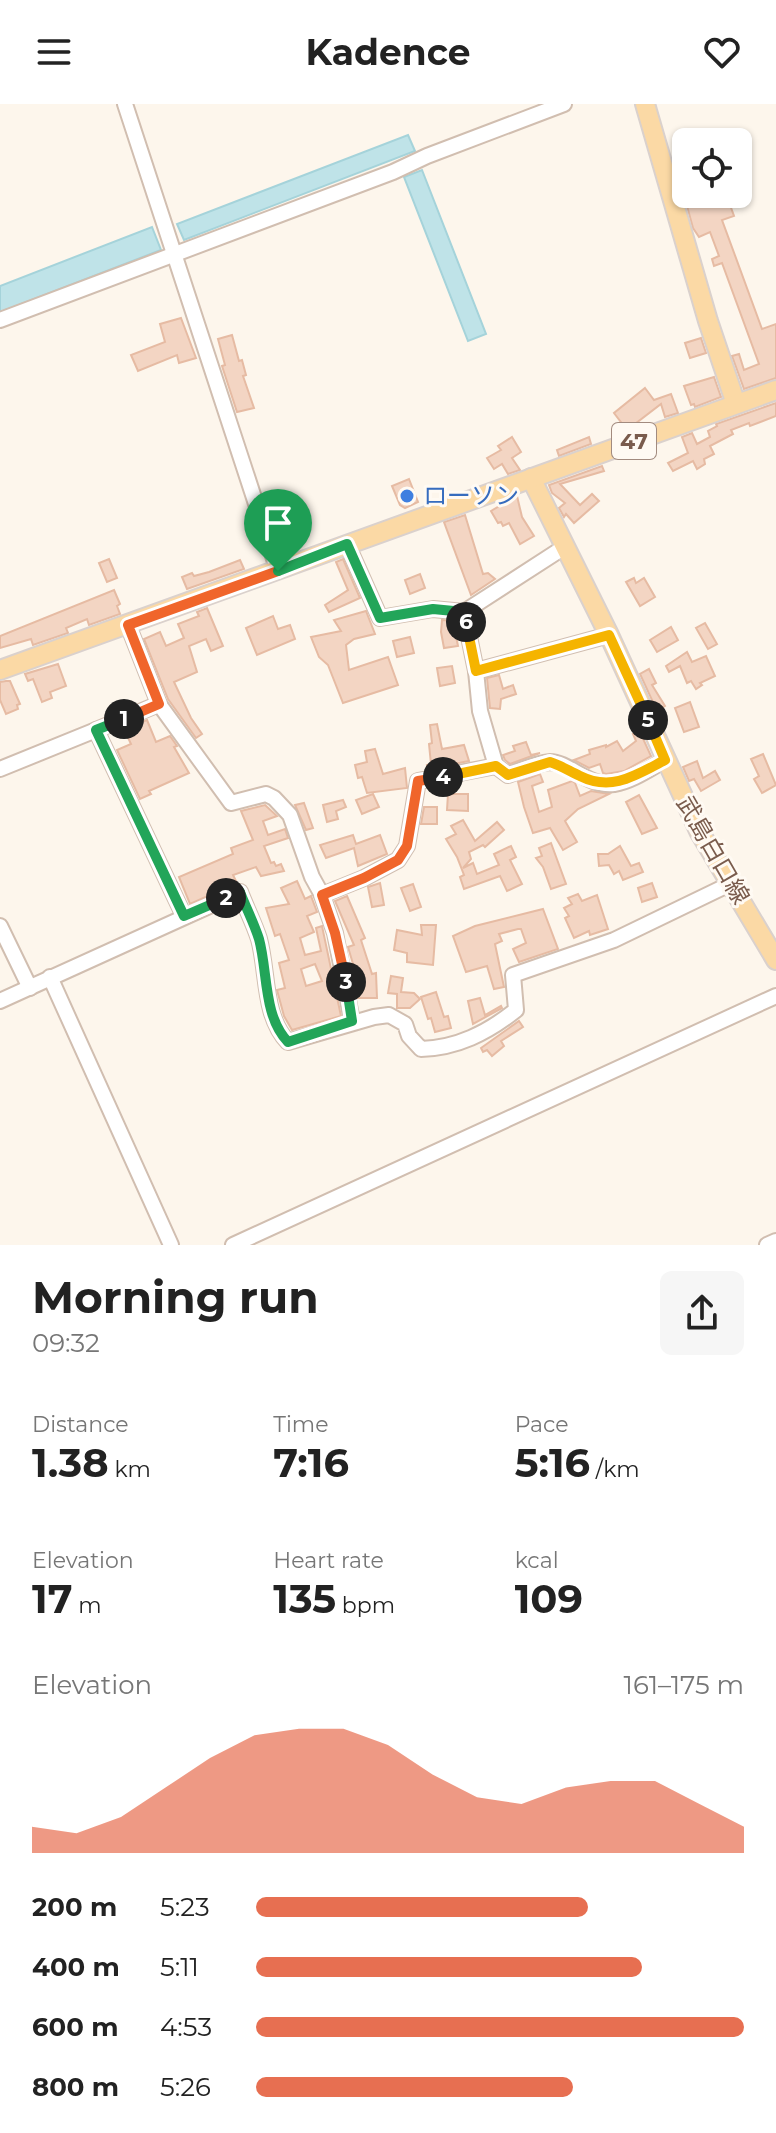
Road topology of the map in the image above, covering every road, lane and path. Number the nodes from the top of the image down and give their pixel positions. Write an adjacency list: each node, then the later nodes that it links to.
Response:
1 (125, 104): 4 (street)
2 (563, 104): 4 (street)
3 (645, 104): 7 (main road)
4 (173, 253): 5 (street); 11 (street)
5 (0, 320)
6 (776, 390): 7 (main road, 47)
7 (736, 404): 8 (main road, 47)
8 (531, 478): 9 (main road, 47); 10 (main road, 武島白口線)
9 (347, 544): 11 (main road, 47); 12 (street)
10 (566, 546): 12 (street); 14 (main road, 武島白口線)
11 (278, 571): 13 (main road, 47)
12 (464, 612): 16 (street)
13 (128, 625): 15 (main road, 47); 17 (street)
14 (609, 635): 16 (street); 19 (main road, 武島白口線)
15 (0, 670)
16 (476, 671): 20 (street)
17 (159, 704): 18 (street); 23 (street)
18 (96, 730): 21 (street); 24 (street)
19 (665, 760): 20 (street); 22 (main road, 武島白口線)
20 (496, 766): 23 (street)
21 (0, 769)
22 (732, 883): 26 (main road, 武島白口線); 31 (street)
23 (322, 895): 31 (street)
24 (184, 916): 27 (street); 31 (street)
25 (0, 926): 28 (street)
26 (776, 960)
27 (50, 977): 28 (street); 33 (street)
28 (30, 988): 30 (street)
29 (776, 996): 34 (street)
30 (0, 1001)
31 (352, 1021)
32 (776, 1241): 35 (street)
33 (171, 1245)
34 (233, 1245)
35 (767, 1245)

